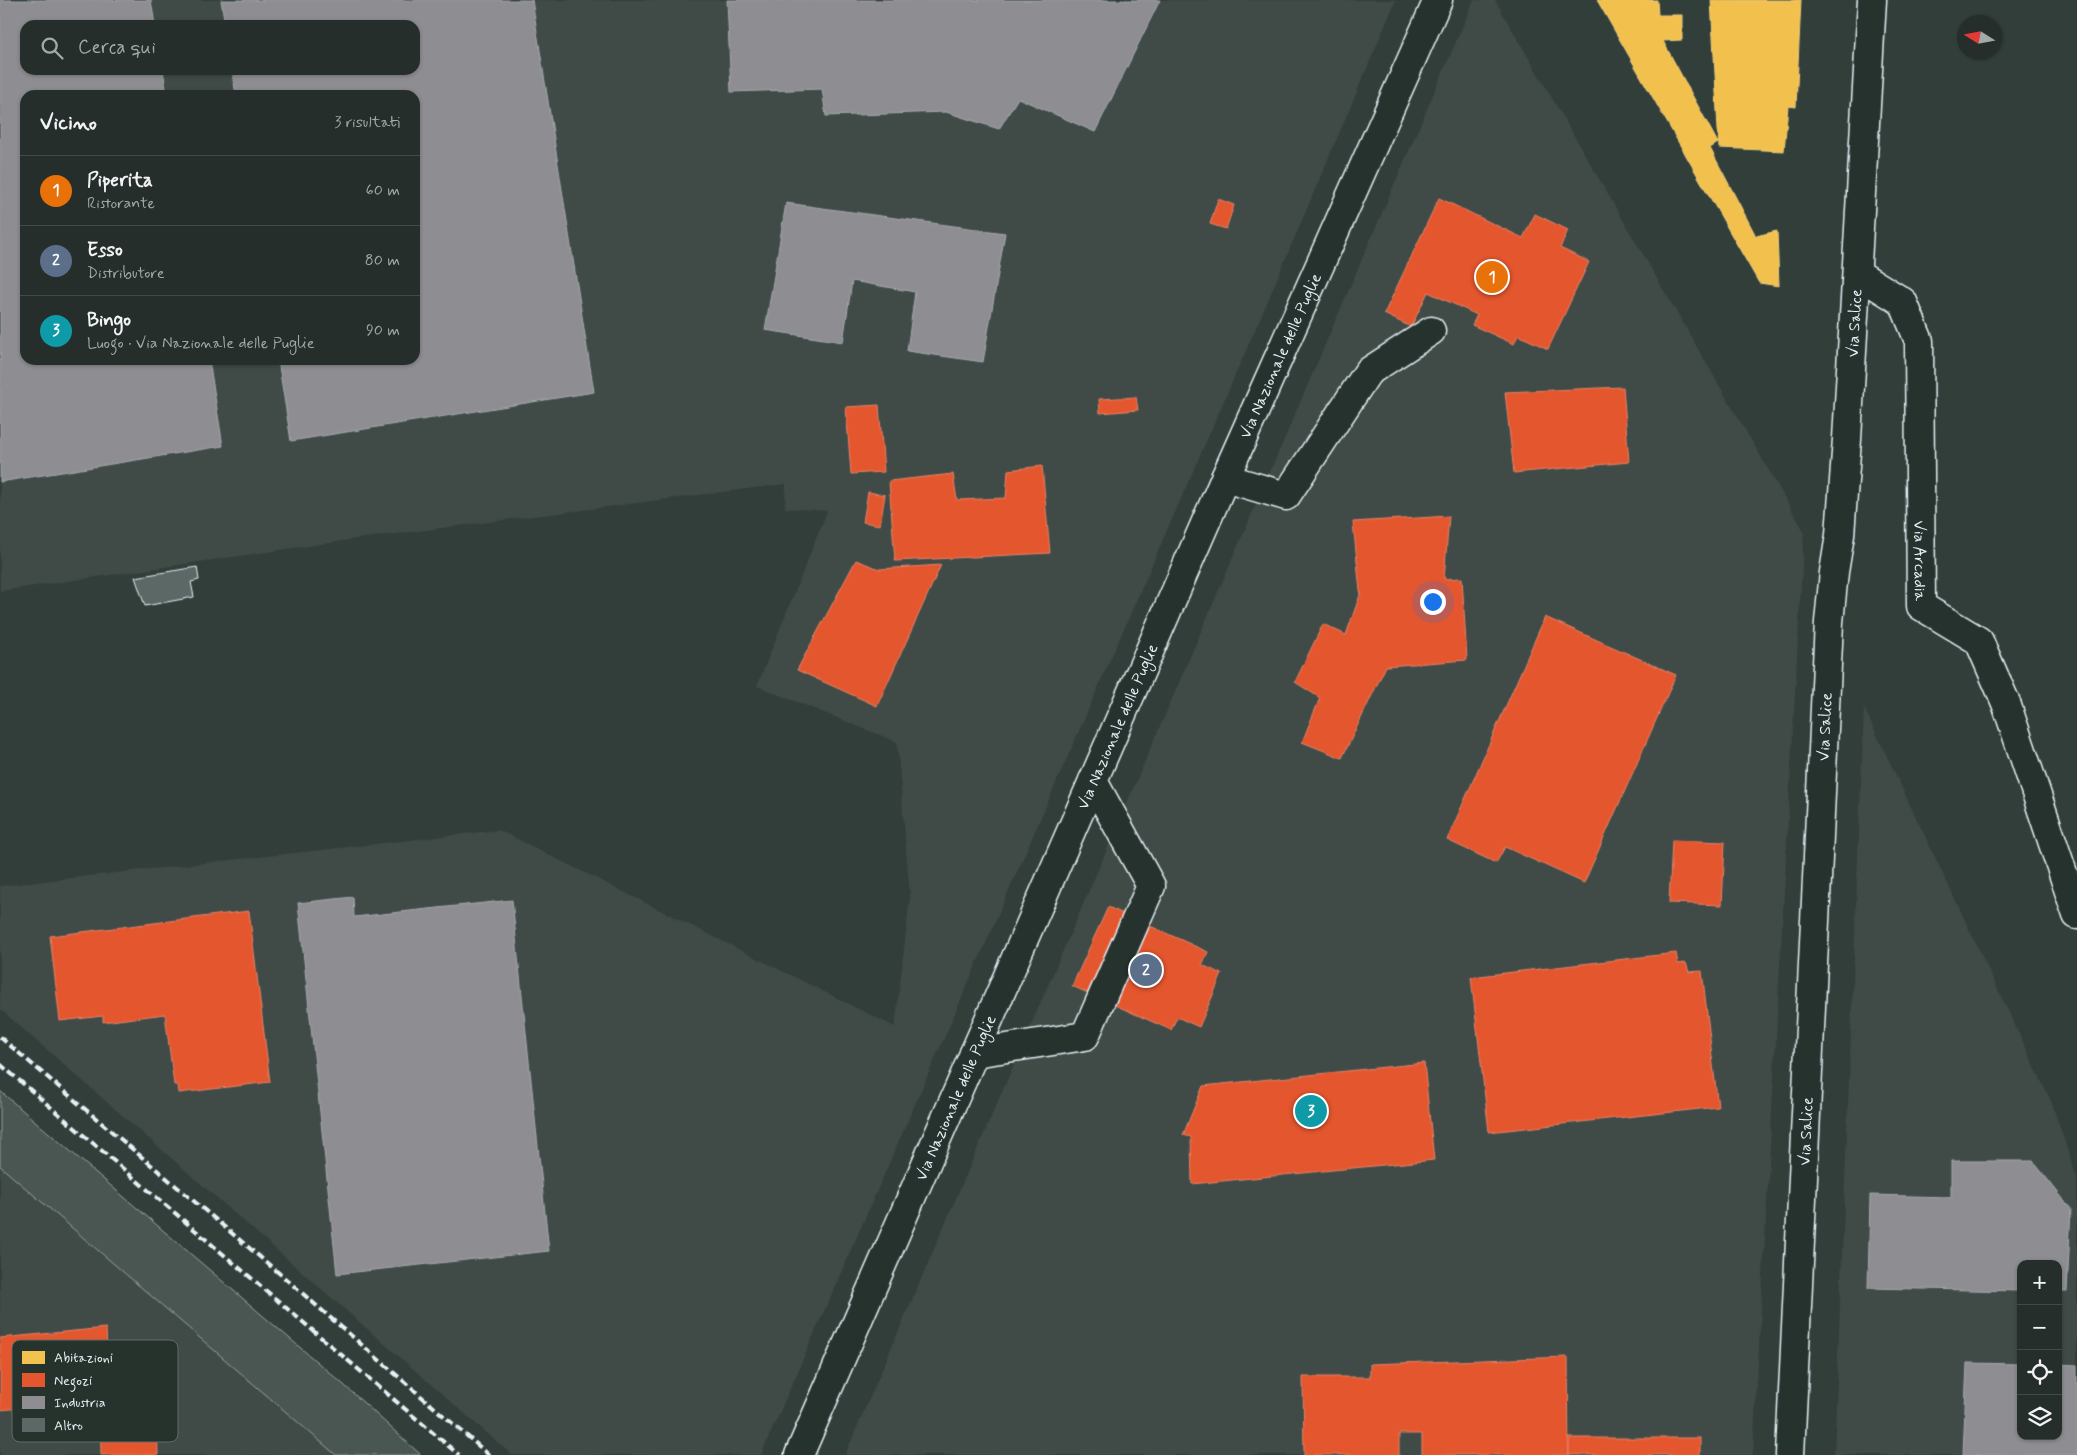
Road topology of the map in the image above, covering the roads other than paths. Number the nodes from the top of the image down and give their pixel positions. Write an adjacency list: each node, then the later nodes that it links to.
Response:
1 (1438, 0): 5 (street, Via Nazionale delle Puglie)
2 (1872, 0): 3 (street, Via Salice)
3 (1858, 274): 7 (street, Via Arcadia); 10 (street, Via Salice)
4 (1431, 331): 5 (street)
5 (1225, 478): 6 (street, Via Nazionale delle Puglie)
6 (1093, 781): 8 (street, Via Nazionale delle Puglie); 8 (street)
7 (2077, 915)
8 (974, 1053): 9 (street, Via Nazionale delle Puglie)
9 (799, 1455)
10 (1790, 1455)

